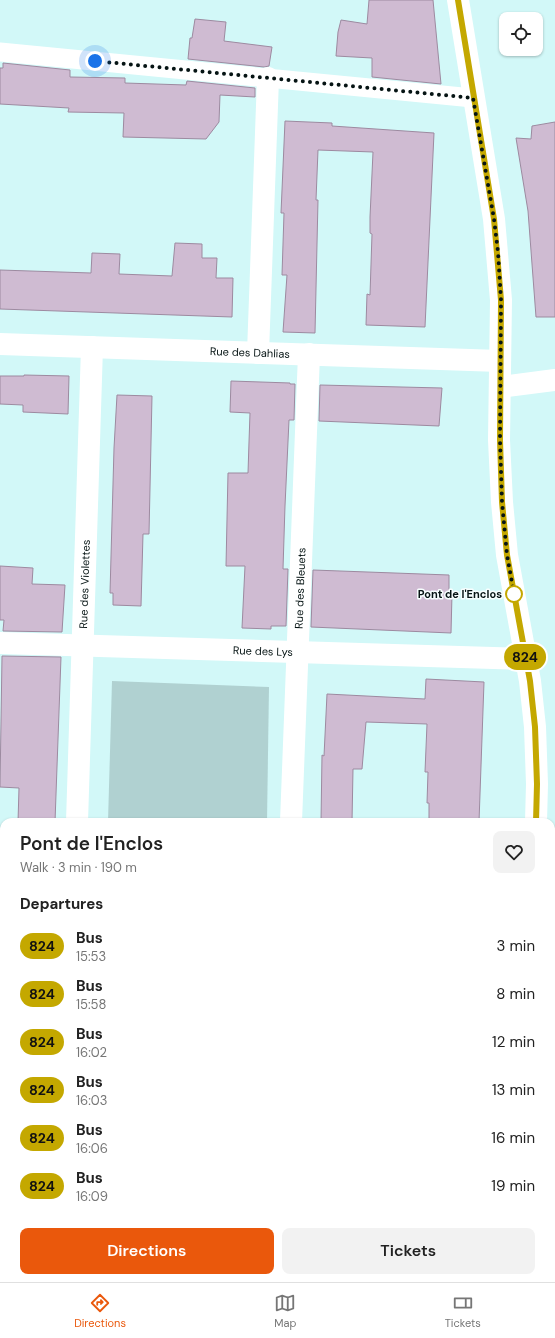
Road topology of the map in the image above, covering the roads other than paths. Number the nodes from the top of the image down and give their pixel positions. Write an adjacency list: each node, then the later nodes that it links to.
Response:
1 (458, 0): 4 (street)
2 (0, 52): 3 (lane)
3 (268, 78): 4 (lane); 7 (street)
4 (472, 89): 9 (street)
5 (0, 344): 6 (street, Rue des Dahlias)
6 (92, 347): 7 (street, Rue des Dahlias); 13 (street, Rue des Violettes)
7 (258, 353): 8 (street, Rue des Dahlias)
8 (309, 354): 9 (street, Rue des Dahlias); 14 (street, Rue des Bleuets)
9 (500, 361): 11 (street)
10 (555, 380): 11 (street)
11 (500, 387): 15 (street)
12 (0, 643): 13 (street, Rue des Lys)
13 (83, 646): 14 (street, Rue des Lys); 16 (street, Rue des Violettes)
14 (297, 652): 15 (street, Rue des Lys); 17 (street, Rue des Bleuets)
15 (525, 660): 18 (street)
16 (77, 818)
17 (291, 818)
18 (536, 818)

